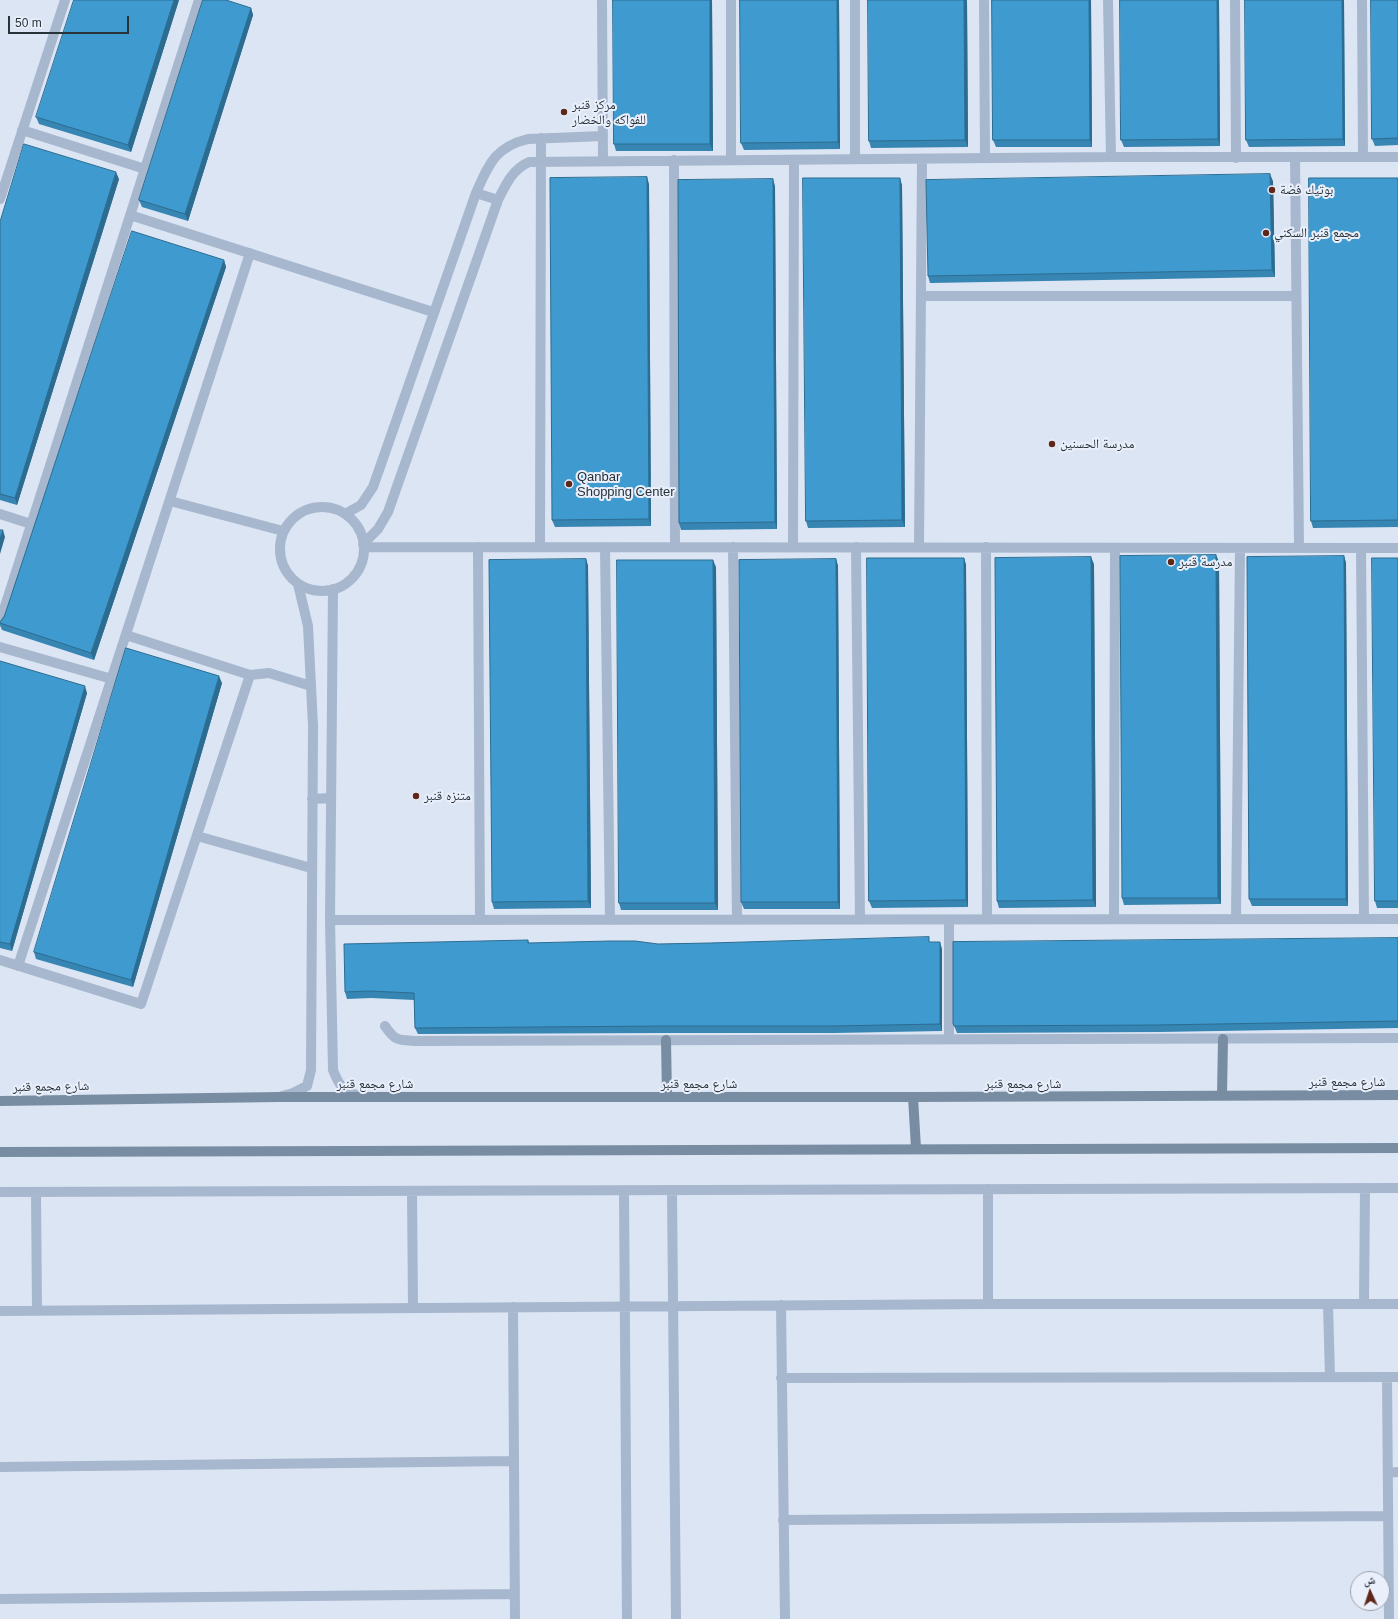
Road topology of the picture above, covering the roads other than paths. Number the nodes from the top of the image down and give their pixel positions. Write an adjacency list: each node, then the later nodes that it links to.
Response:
1 (65, 0): 10 (street)
2 (199, 0): 26 (street)
3 (602, 0): 11 (street)
4 (731, 0): 22 (street)
5 (855, 0): 19 (street)
6 (984, 0): 17 (street)
7 (1108, 0): 13 (street)
8 (1235, 0): 18 (street)
9 (1362, 0): 15 (street)
10 (22, 130): 26 (street); 28 (street)
11 (603, 136): 12 (street); 25 (street)
12 (542, 138): 24 (street); 27 (street)
13 (1110, 157): 17 (street); 18 (street)
14 (1295, 157): 15 (street); 18 (street); 33 (street)
15 (1363, 157): 16 (street)
16 (1398, 157)
17 (985, 158): 20 (street)
18 (1236, 158)
19 (855, 159): 20 (street); 23 (street)
20 (922, 159): 32 (street)
21 (674, 160): 22 (street); 25 (street); 44 (street)
22 (731, 160): 23 (street)
23 (794, 160): 46 (street)
24 (541, 161): 25 (street); 29 (street); 42 (street)
25 (603, 161)
26 (145, 168): 30 (street)
27 (476, 193): 29 (street); 34 (street)
28 (0, 199)
29 (498, 200): 40 (street)
30 (130, 215): 31 (street); 38 (street)
31 (250, 253): 34 (street); 35 (street)
32 (921, 296): 33 (street); 48 (street)
33 (1296, 296): 52 (street)
34 (434, 312): 37 (street)
35 (170, 501): 39 (street); 58 (street)
36 (0, 514): 38 (street)
37 (345, 514): 39 (street); 40 (street)
38 (31, 524): 57 (street)
39 (283, 531): 55 (street)
40 (363, 545): 41 (street); 56 (street)
41 (478, 547): 42 (street); 73 (street)
42 (540, 547): 43 (street)
43 (605, 547): 44 (street); 74 (street)
44 (675, 547): 45 (street)
45 (733, 547): 46 (street); 75 (street)
46 (793, 547): 47 (street)
47 (856, 547): 48 (street); 76 (street)
48 (919, 547): 49 (street)
49 (986, 547): 50 (street); 67 (street)
50 (1115, 548): 51 (street); 68 (street)
51 (1240, 548): 52 (street); 69 (street)
52 (1299, 548): 53 (street)
53 (1361, 548): 54 (street); 70 (street)
54 (1398, 548)
55 (298, 584): 56 (street); 62 (street)
56 (333, 590): 63 (street)
57 (0, 622)
58 (126, 635): 60 (street); 61 (street)
59 (0, 646): 61 (street)
60 (250, 675): 62 (street); 65 (street)
61 (112, 679): 79 (street)
62 (311, 686): 64 (street)
63 (331, 798): 64 (street); 72 (street)
64 (312, 799): 66 (street)
65 (197, 836): 66 (street); 79 (street)
66 (311, 868): 87 (street)
67 (987, 919): 68 (street); 77 (street)
68 (1114, 919): 69 (street)
69 (1236, 919): 70 (street)
70 (1364, 919): 71 (street)
71 (1398, 919)
72 (330, 920): 73 (street); 88 (street)
73 (480, 920): 74 (street)
74 (610, 920): 75 (street)
75 (737, 920): 76 (street)
76 (860, 920): 77 (street)
77 (949, 920): 83 (street)
78 (0, 960): 79 (street)
79 (18, 966)
80 (385, 1026): 84 (street)
81 (1223, 1038): 82 (street); 83 (street); 86 (main road)
82 (1398, 1038)
83 (949, 1039): 84 (street)
84 (666, 1040): 89 (main road)
85 (1398, 1094): 86 (main road, شارع مجمع قنبر)
86 (1222, 1095): 90 (main road, شارع مجمع قنبر)
87 (279, 1097): 88 (main road, شارع مجمع قنبر); 91 (main road, شارع مجمع قنبر)
88 (363, 1097): 89 (main road, شارع مجمع قنبر)
89 (667, 1097): 90 (main road, شارع مجمع قنبر)
90 (913, 1097): 92 (main road)
91 (0, 1101)
92 (916, 1148): 93 (main road); 94 (main road)
93 (1398, 1148)
94 (0, 1152)
95 (1364, 1188): 96 (street); 97 (street); 105 (street)
96 (1398, 1188)
97 (988, 1189): 99 (street); 103 (street)
98 (624, 1190): 99 (street); 100 (street); 108 (street)
99 (672, 1190): 109 (street)
100 (412, 1191): 102 (street); 111 (street)
101 (0, 1192): 102 (street)
102 (36, 1192): 112 (street)
103 (988, 1304): 104 (street); 107 (street)
104 (1328, 1304): 105 (street); 114 (street)
105 (1364, 1304): 106 (street)
106 (1398, 1304)
107 (781, 1305): 109 (street); 117 (street)
108 (625, 1306): 109 (street); 110 (street); 126 (street)
109 (673, 1306): 127 (street)
110 (513, 1307): 111 (street); 118 (street)
111 (413, 1308): 112 (street)
112 (37, 1310): 113 (street)
113 (0, 1311)
114 (1330, 1377): 115 (street); 117 (street)
115 (1387, 1377): 116 (street); 120 (street)
116 (1398, 1377)
117 (782, 1378): 122 (street)
118 (514, 1461): 119 (street); 123 (street)
119 (0, 1467)
120 (1393, 1472): 121 (street)
121 (1388, 1516): 122 (street); 129 (street)
122 (783, 1520): 128 (street)
123 (515, 1594): 124 (street); 125 (street)
124 (0, 1599)
125 (515, 1619)
126 (627, 1619)
127 (676, 1619)
128 (785, 1619)
129 (1389, 1619)

